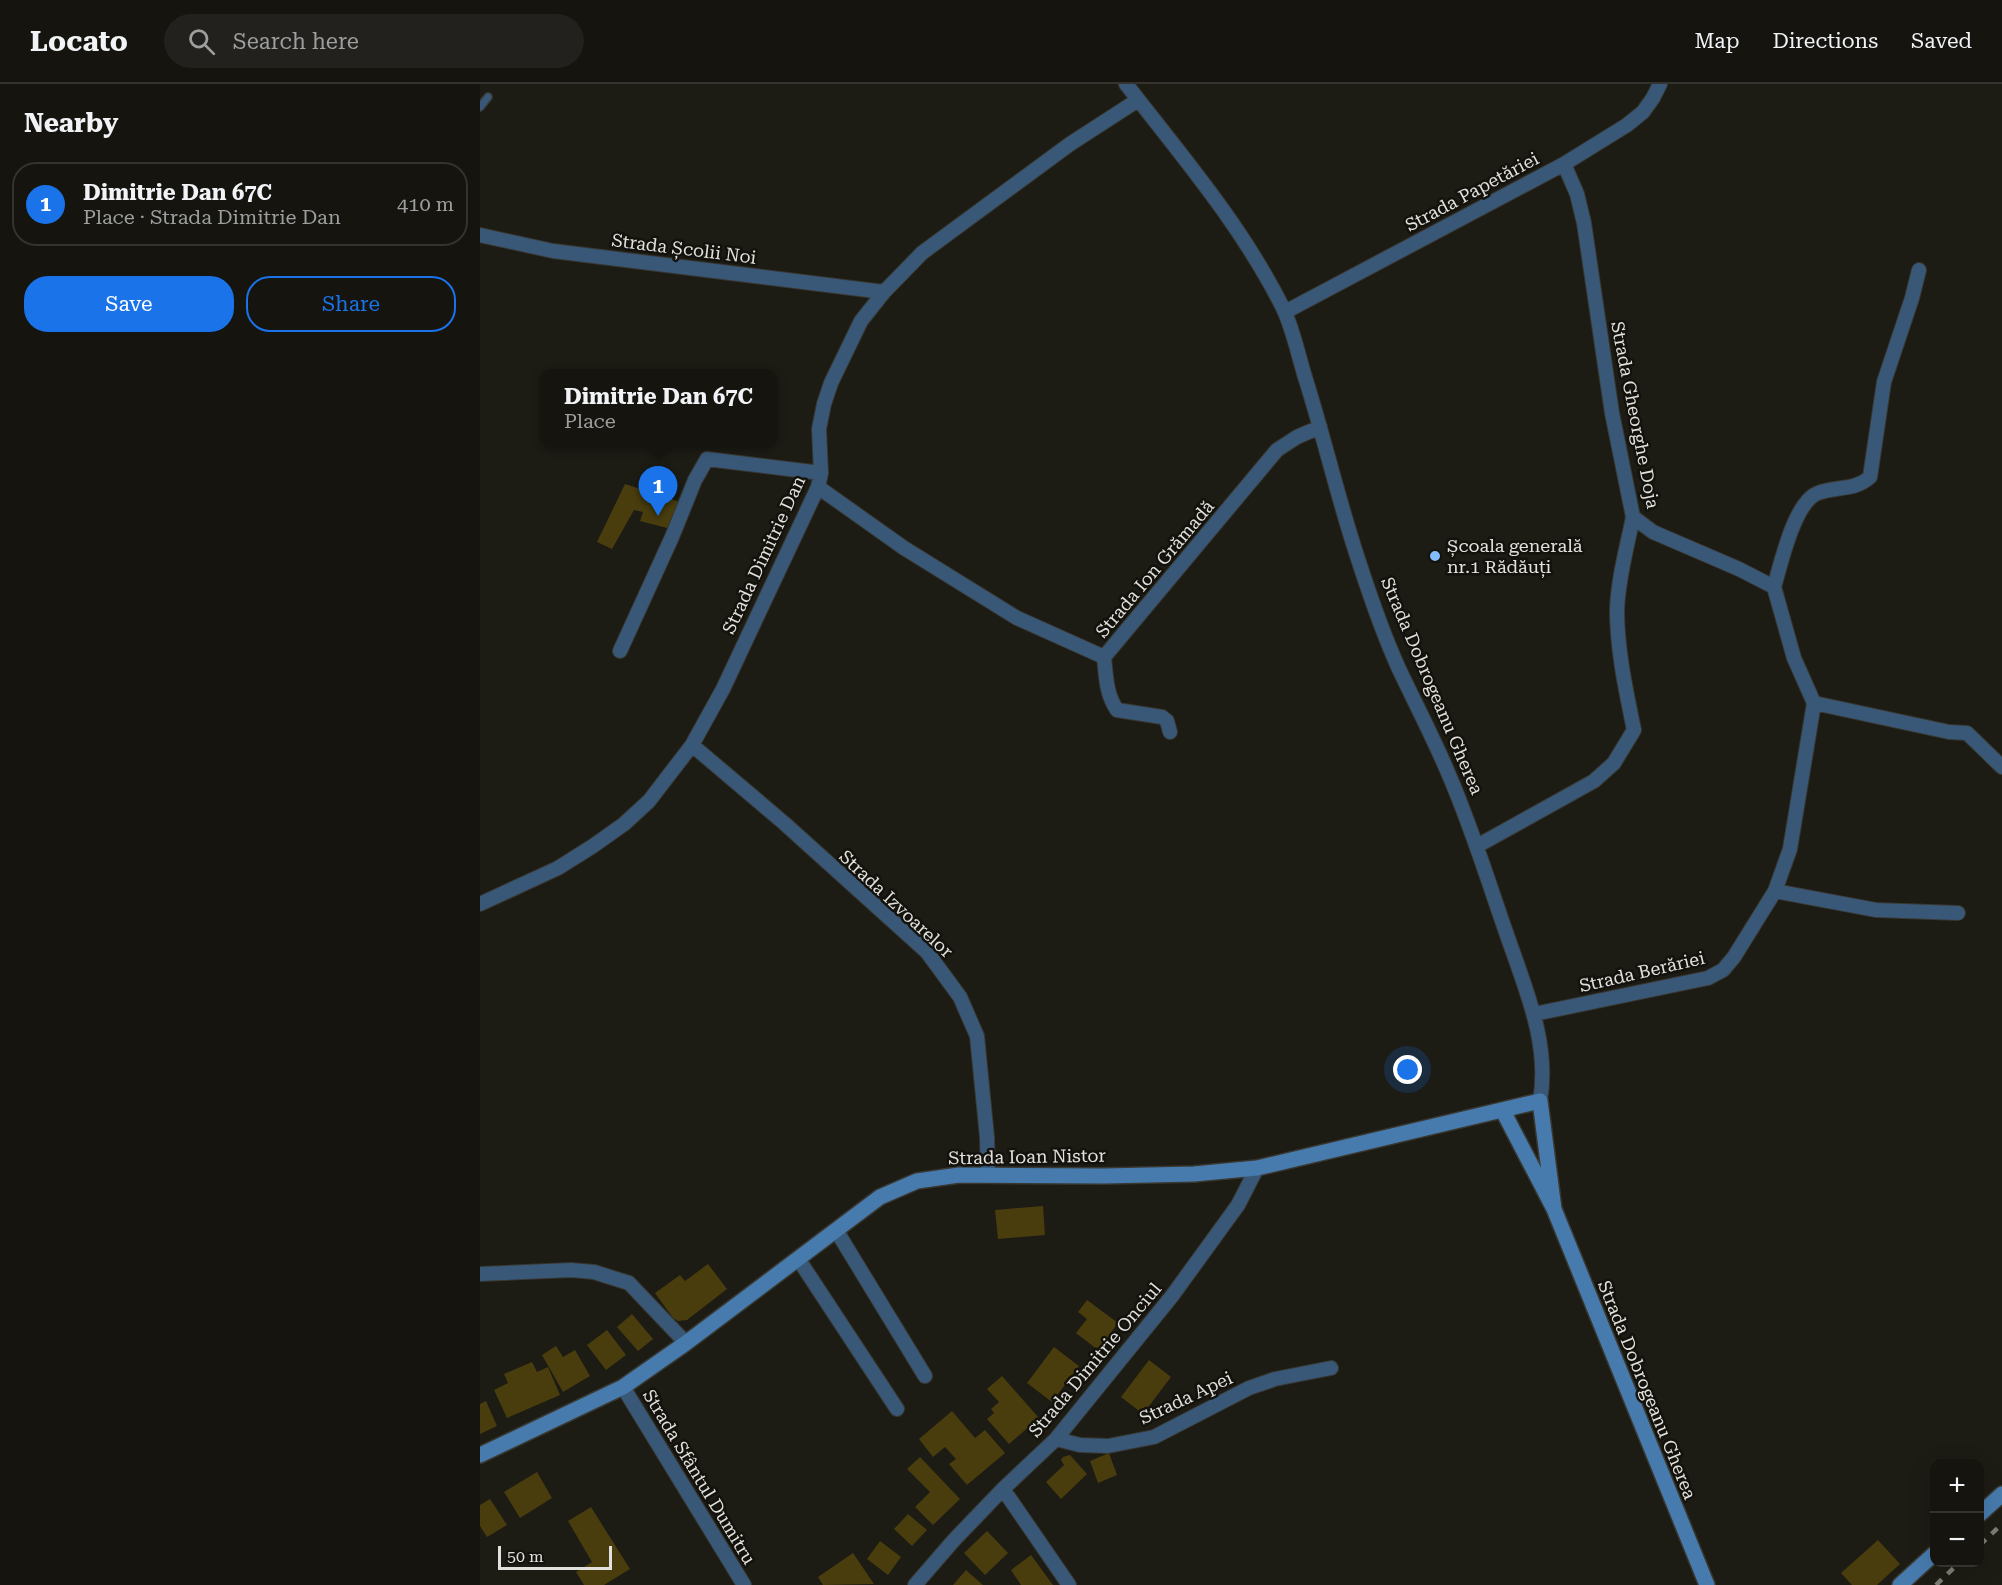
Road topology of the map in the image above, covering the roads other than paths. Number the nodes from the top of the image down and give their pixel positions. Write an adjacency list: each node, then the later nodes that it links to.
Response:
1 (1126, 84): 4 (street, Strada Dobrogeanu Gherea)
2 (1660, 84): 6 (street, Strada Papetăriei)
3 (488, 96): 5 (lane)
4 (1138, 100): 9 (street, Strada Dimitrie Dan); 10 (street, Strada Dobrogeanu Gherea)
5 (480, 107)
6 (1564, 164): 10 (street, Strada Papetăriei); 13 (street, Strada Gheorghe Doja)
7 (480, 236): 9 (street, Strada Școlii Noi)
8 (1920, 270): 14 (street)
9 (884, 292): 12 (street, Strada Dimitrie Dan)
10 (1285, 312): 11 (street, Strada Dobrogeanu Gherea)
11 (1320, 427): 16 (street, Strada Ion Grămadă); 21 (street, Strada Dobrogeanu Gherea)
12 (820, 480): 15 (street); 16 (street, Strada Ion Grămadă); 19 (street, Strada Dimitrie Dan)
13 (1633, 517): 14 (street, Strada Gheorghe Doja); 21 (street)
14 (1774, 587): 17 (street)
15 (620, 651)
16 (1104, 657): 18 (street)
17 (1814, 703): 20 (street); 22 (street, Strada Berăriei)
18 (1170, 732)
19 (692, 745): 23 (street, Strada Dimitrie Dan); 29 (street, Strada Izvoarelor)
20 (2002, 767)
21 (1477, 846): 25 (street, Strada Dobrogeanu Gherea)
22 (1775, 891): 24 (street); 25 (street, Strada Berăriei)
23 (480, 904)
24 (1958, 912)
25 (1534, 1014): 26 (street, Strada Dobrogeanu Gherea)
26 (1540, 1101): 27 (street, Strada Ioan Nistor); 30 (street, Strada Dobrogeanu Gherea)
27 (1503, 1111): 28 (street, Strada Ioan Nistor); 30 (street, Strada Dobrogeanu Gherea)
28 (1257, 1168): 29 (street, Strada Ioan Nistor); 39 (street, Strada Dimitrie Onciul)
29 (988, 1176): 31 (street, Strada Ioan Nistor)
30 (1554, 1209): 48 (street, Strada Dobrogeanu Gherea)
31 (836, 1230): 32 (street, Strada Ioan Nistor); 36 (street)
32 (799, 1260): 34 (street, Strada Ioan Nistor); 38 (street)
33 (480, 1274): 34 (street)
34 (686, 1343): 37 (street, Strada Ioan Nistor)
35 (1330, 1368): 39 (street, Strada Apei)
36 (925, 1376)
37 (623, 1387): 40 (street, Strada Ioan Nistor); 45 (street, Strada Sfântul Dumitru)
38 (897, 1409)
39 (1056, 1439): 41 (street, Strada Dimitrie Onciul)
40 (480, 1455)
41 (1003, 1489): 46 (street, Strada Dimitrie Onciul); 47 (street)
42 (2002, 1494): 43 (street)
43 (1981, 1513)
44 (1930, 1558): 49 (street)
45 (744, 1585)
46 (915, 1585)
47 (1069, 1585)
48 (1707, 1585)
49 (1900, 1585)

